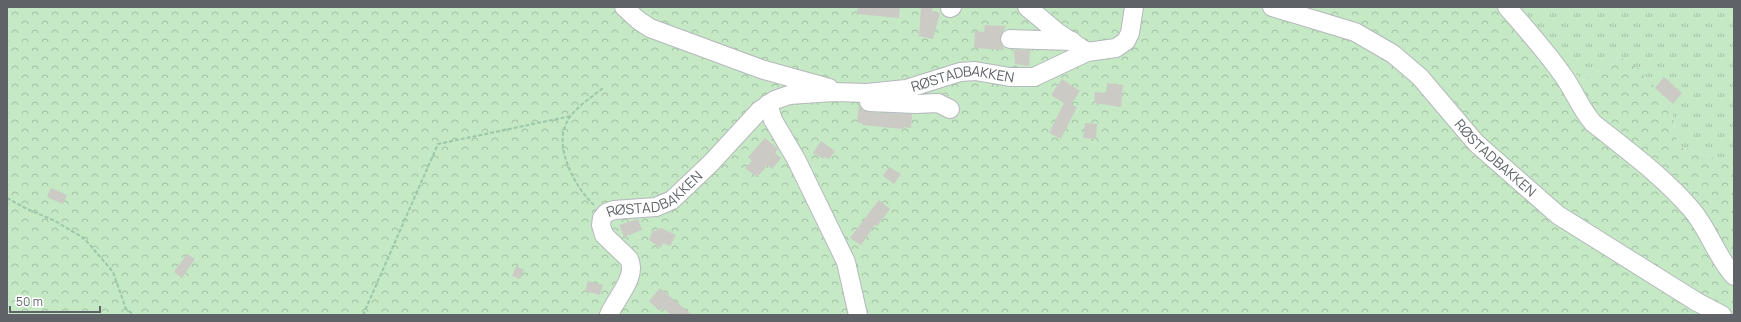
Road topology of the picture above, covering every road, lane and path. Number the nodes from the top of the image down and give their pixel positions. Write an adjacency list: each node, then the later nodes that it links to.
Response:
1 (624, 7): 10 (street, RØSTADBAKKEN)
2 (1027, 7): 7 (street)
3 (1134, 7): 8 (street, RØSTADBAKKEN)
4 (1272, 7): 21 (street, RØSTADBAKKEN)
5 (1507, 7): 16 (street)
6 (1010, 40): 7 (street)
7 (1073, 41): 8 (street)
8 (1087, 52): 10 (street, RØSTADBAKKEN)
9 (603, 88): 13 (path)
10 (827, 92): 11 (street, RØSTADBAKKEN); 12 (street, RØSTADBAKKEN)
11 (768, 104): 15 (street, RØSTADBAKKEN); 20 (street)
12 (950, 109)
13 (571, 116): 15 (path); 18 (path)
14 (7, 198): 17 (path)
15 (606, 214): 19 (street, RØSTADBAKKEN)
16 (1734, 276)
17 (134, 315)
18 (364, 315)
19 (609, 315)
20 (858, 315)
21 (1722, 315)

